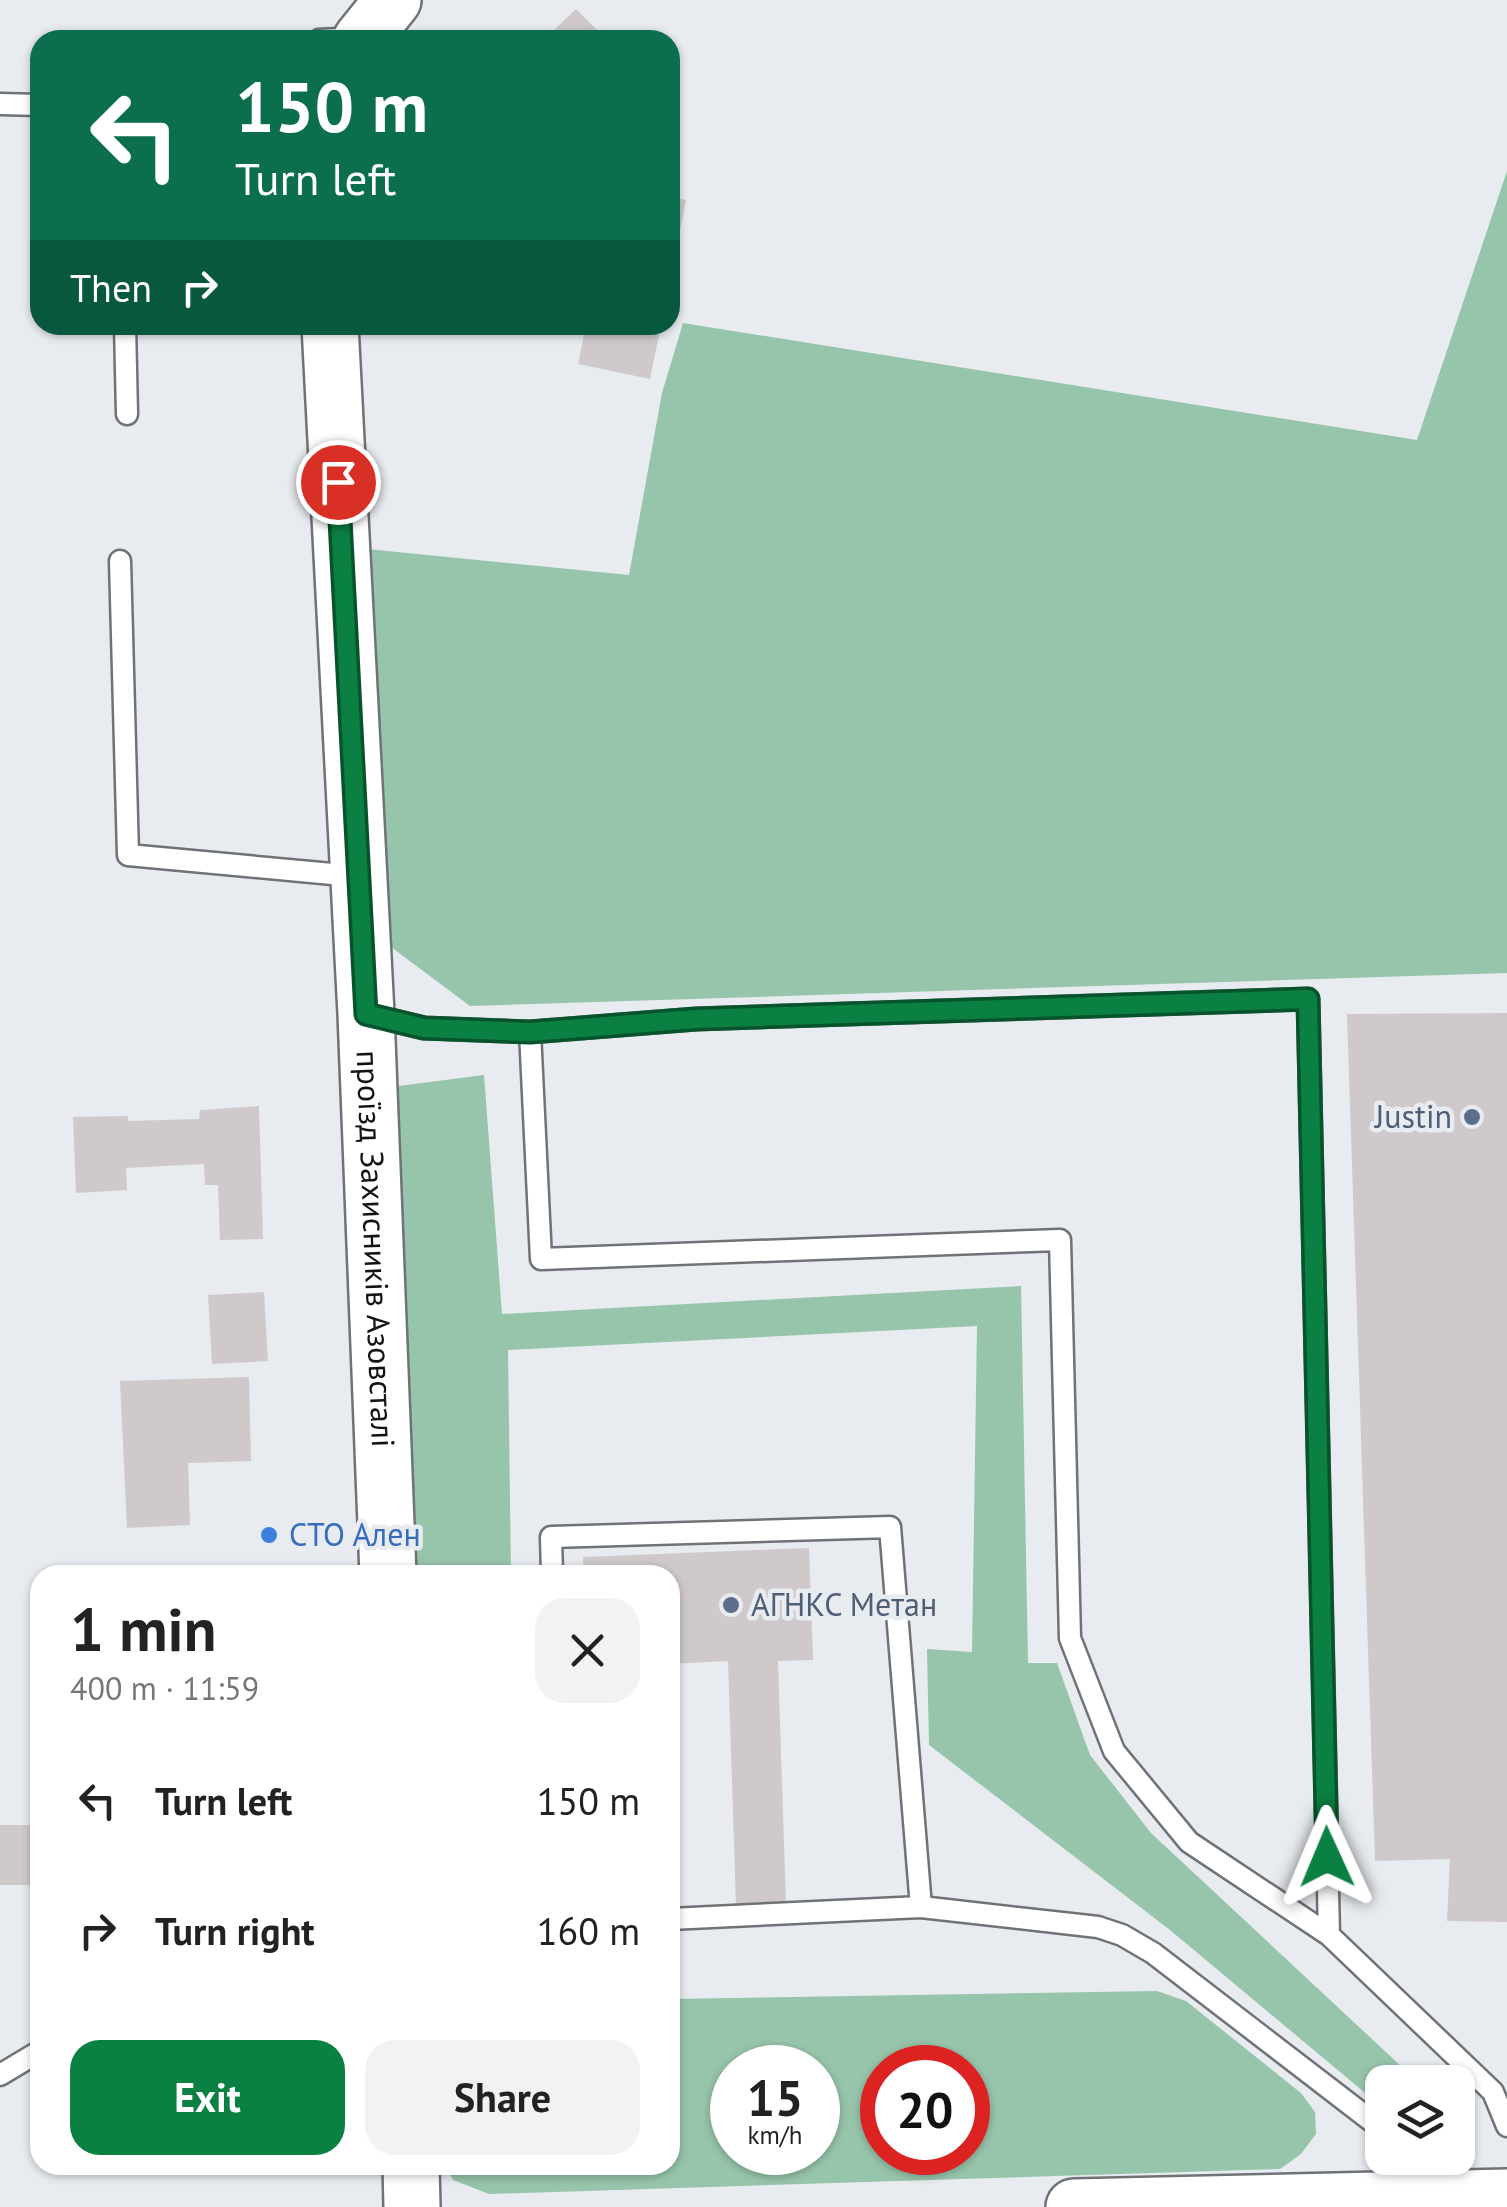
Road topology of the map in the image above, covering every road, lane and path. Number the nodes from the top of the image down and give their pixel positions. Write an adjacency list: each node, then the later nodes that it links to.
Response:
1 (0, 104): 2 (lane)
2 (30, 105)
3 (125, 335): 5 (lane)
4 (330, 335): 7 (street, проїзд Захисників Азовсталі)
5 (127, 414)
6 (120, 561): 7 (lane)
7 (356, 876): 8 (street, проїзд Захисників Азовсталі)
8 (366, 1014): 9 (lane); 10 (street, проїзд Захисників Азовсталі)
9 (530, 1032): 14 (lane); 14 (lane)
10 (388, 1565)
11 (552, 1565): 12 (lane)
12 (921, 1907): 13 (lane); 17 (lane)
13 (680, 1919)
14 (1329, 1935): 18 (lane)
15 (30, 2057): 16 (lane)
16 (0, 2075)
17 (1365, 2115)
18 (1507, 2126)
19 (411, 2175): 22 (street)
20 (1451, 2175): 21 (lane)
21 (1489, 2196): 23 (street)
22 (412, 2207)
23 (1074, 2207)

